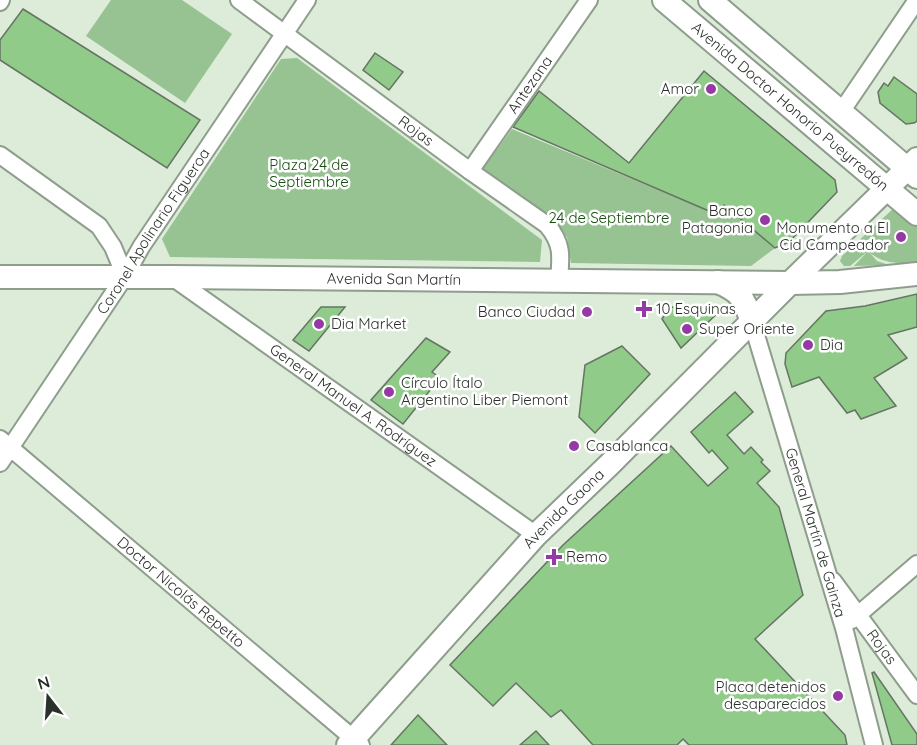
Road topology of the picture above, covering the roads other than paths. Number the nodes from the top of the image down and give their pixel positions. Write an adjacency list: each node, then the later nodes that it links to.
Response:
1 (239, 0): 7 (street, Rojas)
2 (307, 0): 7 (street, Coronel Apolinario Figueroa)
3 (589, 0): 11 (street, Antezana)
4 (664, 0): 12 (main road, Avenida Doctor Honorio Pueyrredón)
5 (710, 0): 8 (main road, Avenida Doctor Honorio Pueyrredón)
6 (917, 0): 8 (street)
7 (285, 33): 11 (street, Rojas); 15 (street, Coronel Apolinario Figueroa)
8 (841, 112): 10 (main road, Avenida Doctor Honorio Pueyrredón)
9 (0, 155): 15 (street)
10 (914, 168): 12 (main road, Avenida Gaona)
11 (471, 171): 18 (street, Rojas)
12 (887, 189): 13 (main road, Avenida Doctor Honorio Pueyrredón); 20 (main road, Avenida Gaona)
13 (917, 214)
14 (917, 274): 20 (main road)
15 (125, 276): 16 (main road, Avenida San Martín); 17 (main road, Avenida San Martín); 22 (street, Coronel Apolinario Figueroa)
16 (0, 277)
17 (172, 277): 18 (main road, Avenida San Martín); 24 (street, General Manuel A. Rodríguez)
18 (560, 280): 19 (main road, Avenida San Martín)
19 (714, 281): 20 (main road, Avenida San Martín); 21 (main road)
20 (790, 283): 21 (main road, Avenida Gaona)
21 (752, 322): 24 (main road, Avenida Gaona); 26 (street, General Martín de Gainza)
22 (5, 444): 23 (street, Coronel Apolinario Figueroa); 30 (street, Doctor Nicolás Repetto)
23 (0, 463)
24 (536, 535): 30 (main road, Avenida Gaona)
25 (917, 564): 27 (street)
26 (825, 571): 27 (street, Rojas); 28 (street, General Martín de Gainza)
27 (859, 614): 28 (street); 29 (street, Rojas)
28 (844, 628): 31 (street, General Martín de Gainza)
29 (917, 695)
30 (354, 743)
31 (874, 745)

